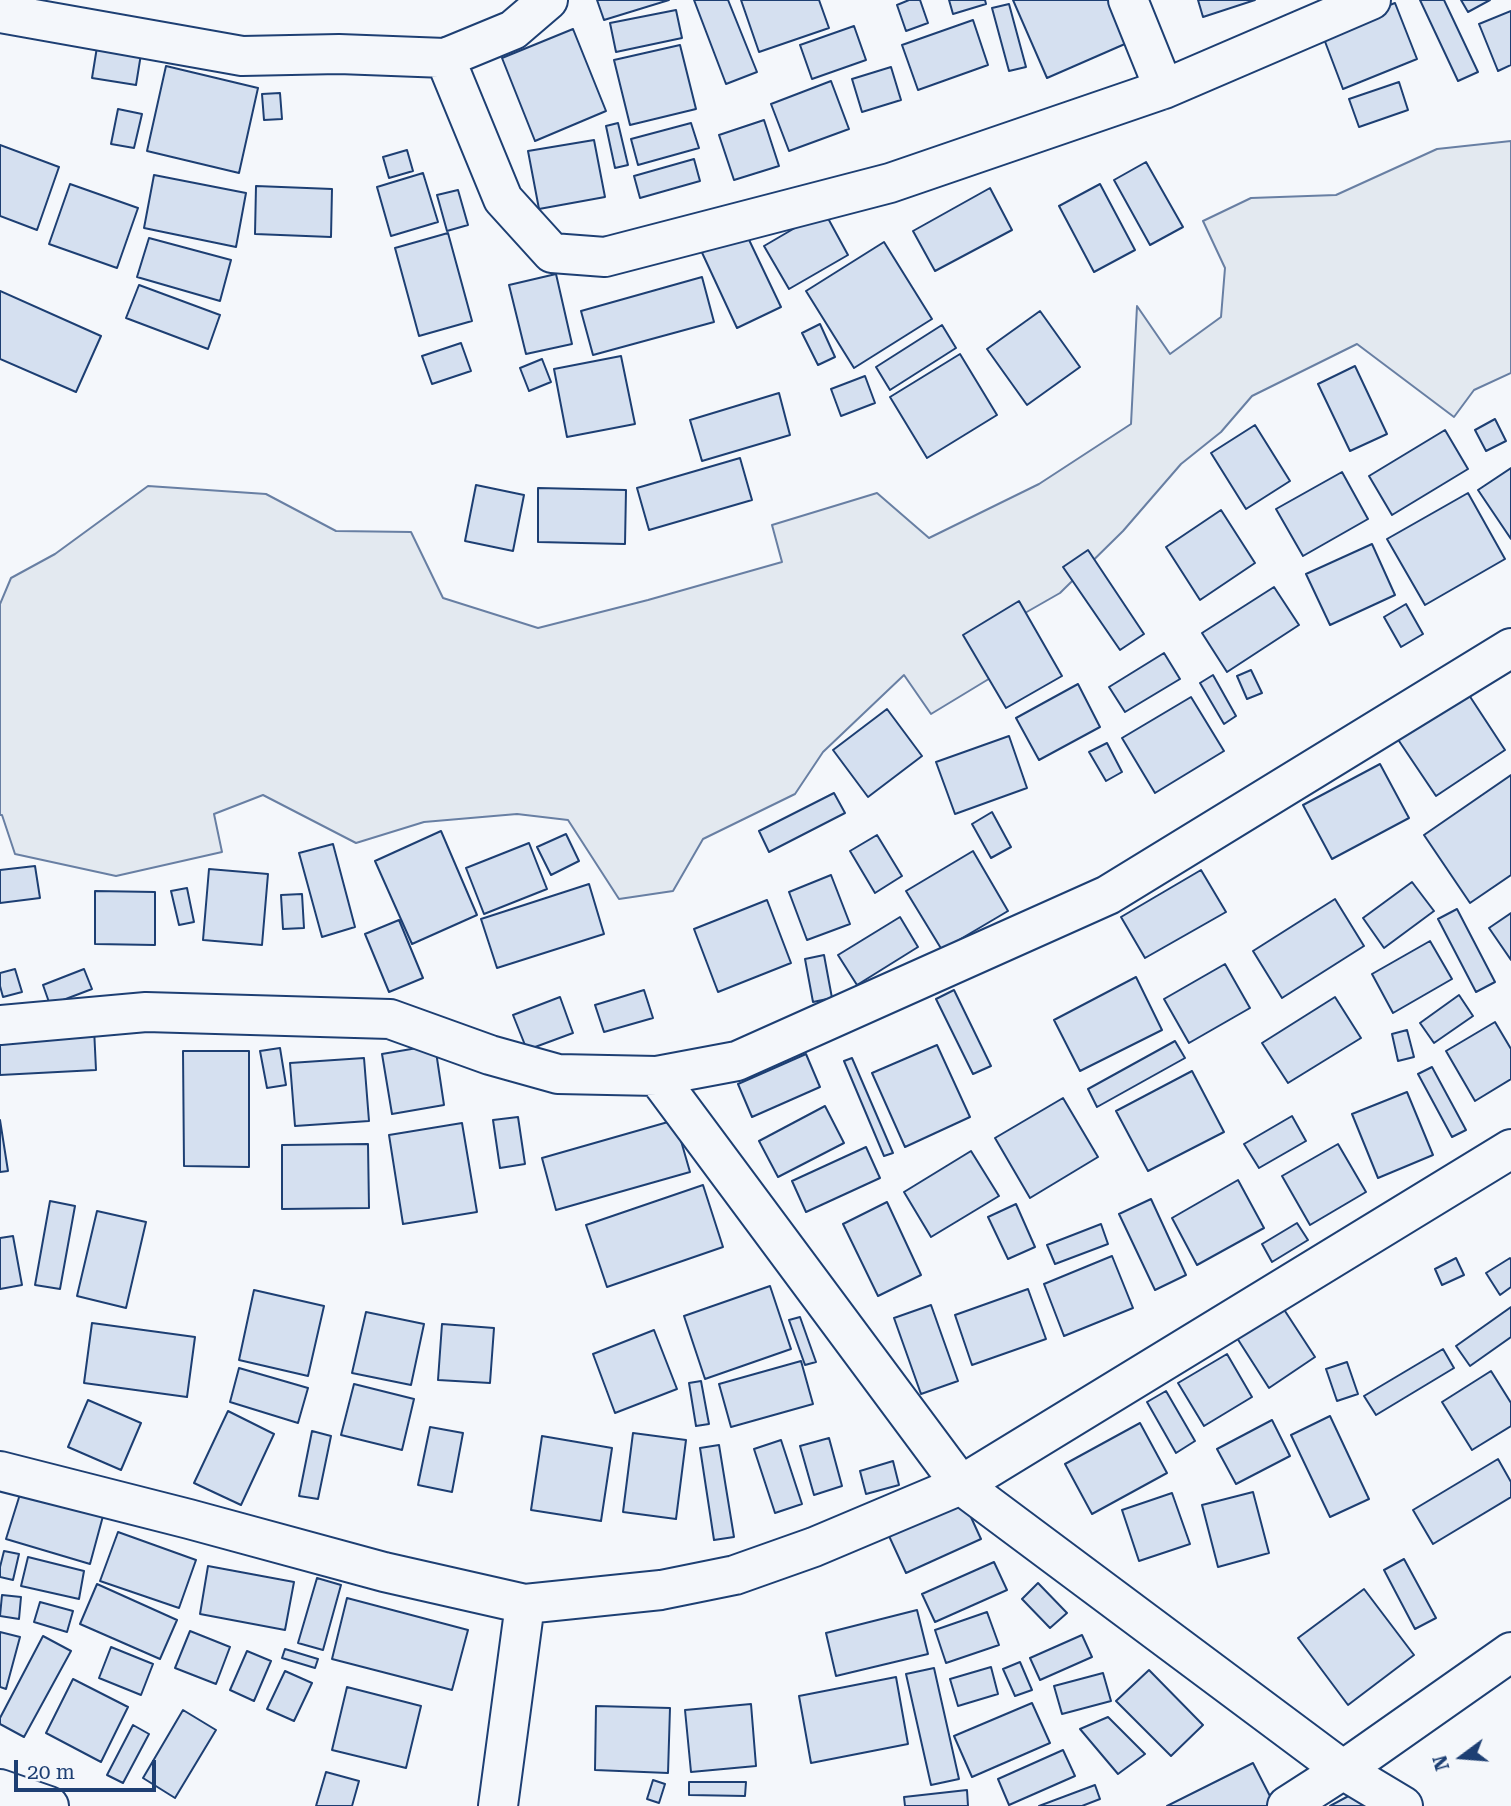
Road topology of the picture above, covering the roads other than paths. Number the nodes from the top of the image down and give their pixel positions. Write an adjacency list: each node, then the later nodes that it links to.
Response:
1 (548, 0): 5 (street)
2 (1128, 0): 6 (street)
3 (1371, 0): 6 (street)
4 (0, 13): 5 (street)
5 (445, 58): 6 (street)
6 (1164, 89)
7 (1511, 648): 9 (street)
8 (0, 1025): 9 (street)
9 (657, 1076): 12 (street)
10 (1511, 1149): 12 (street)
11 (0, 1471): 13 (street)
12 (961, 1485): 13 (street); 15 (street)
13 (525, 1604): 18 (street)
14 (1511, 1652): 15 (street)
15 (1343, 1770): 19 (street); 20 (street)
16 (0, 1789): 17 (street)
17 (49, 1806)
18 (498, 1806)
19 (1287, 1806)
20 (1403, 1806)

